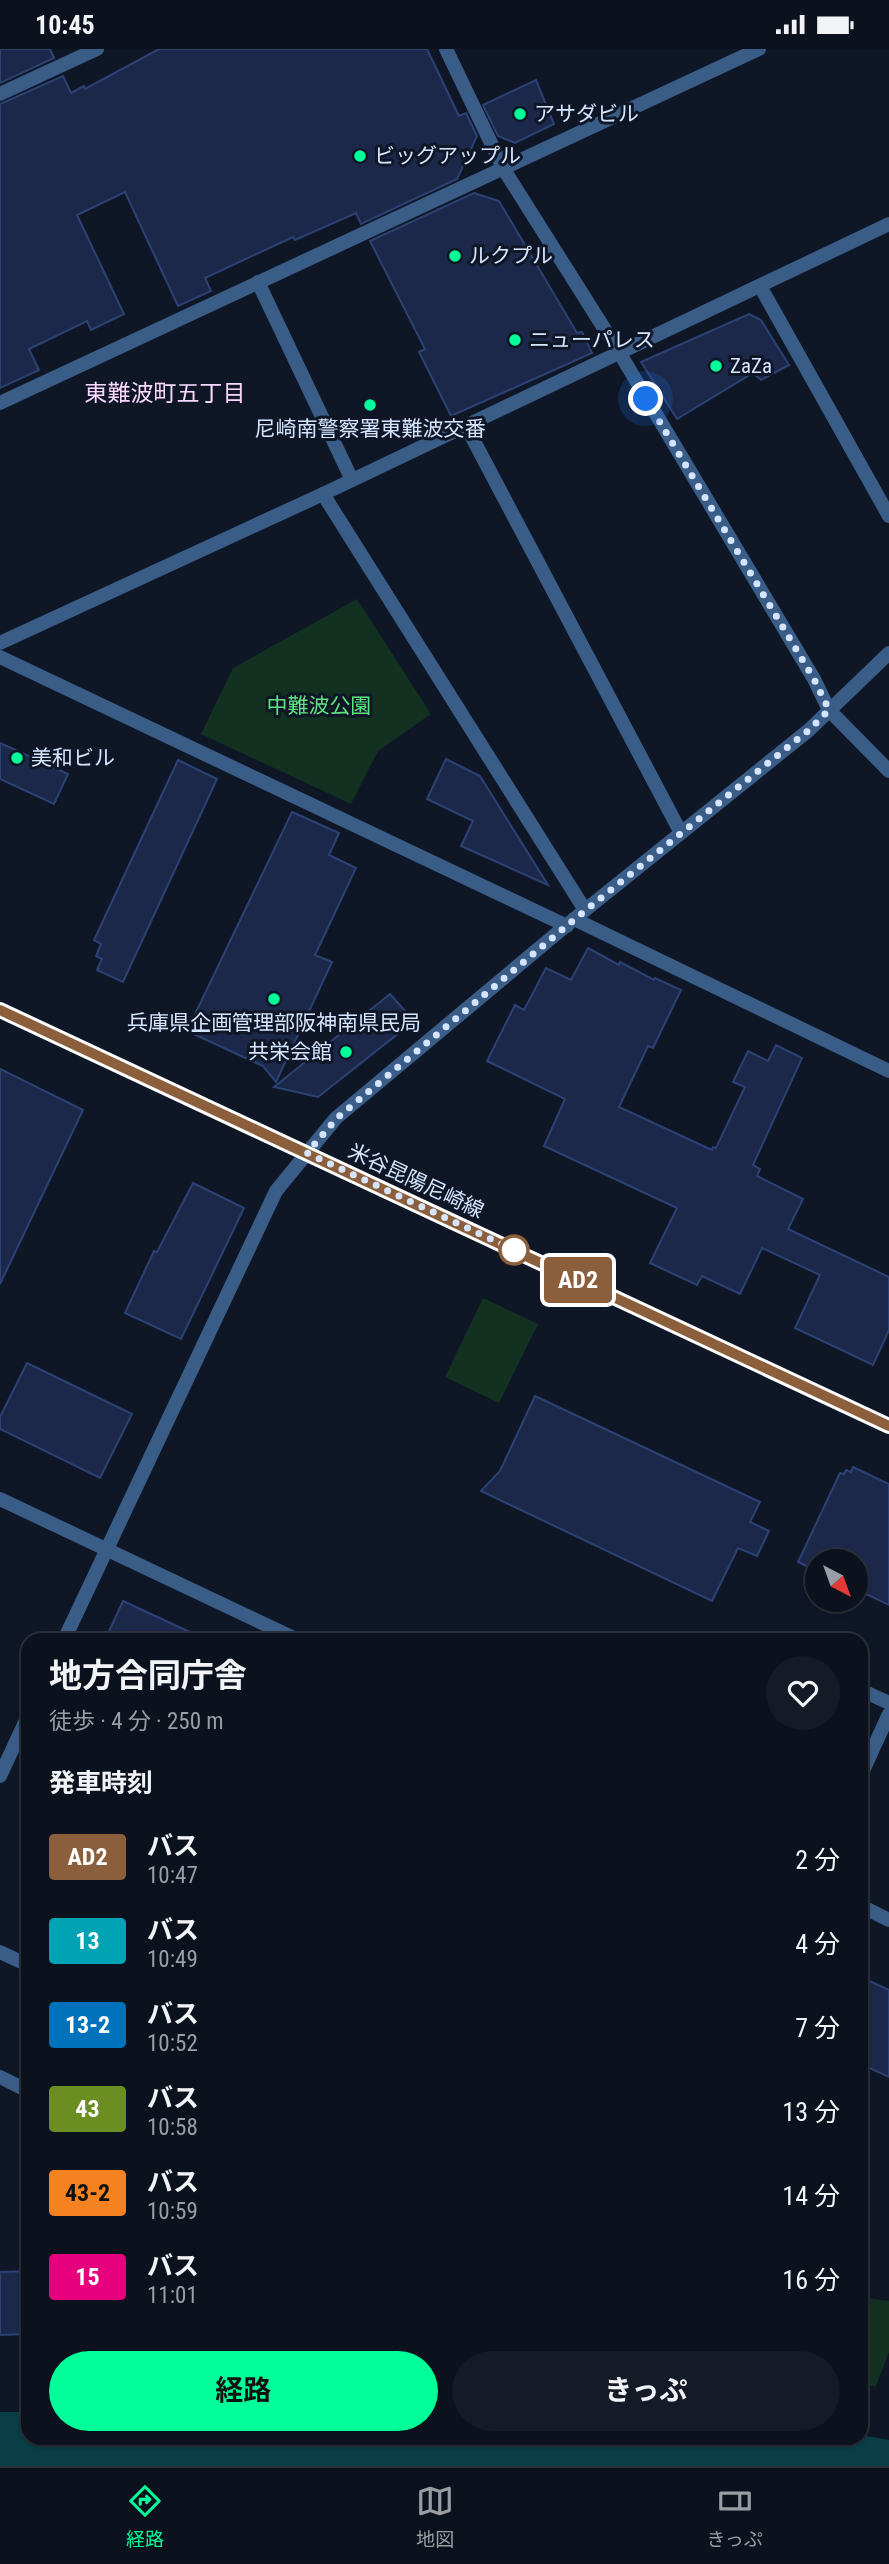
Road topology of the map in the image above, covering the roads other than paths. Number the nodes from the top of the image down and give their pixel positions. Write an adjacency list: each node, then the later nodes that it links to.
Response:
1 (96, 49): 4 (street)
2 (446, 49): 5 (street)
3 (759, 49): 5 (street)
4 (0, 94)
5 (503, 168): 7 (street); 9 (street)
6 (889, 224): 8 (street)
7 (258, 282): 10 (street); 12 (street)
8 (760, 286): 9 (street); 14 (street)
9 (618, 352): 11 (street); 18 (street)
10 (0, 403)
11 (466, 426): 12 (street); 20 (street)
12 (352, 480): 13 (street)
13 (323, 494): 15 (street); 21 (street)
14 (889, 516)
15 (0, 643)
16 (889, 653): 18 (street)
17 (0, 657): 21 (street)
18 (829, 710): 19 (street); 20 (street)
19 (889, 771)
20 (681, 833): 21 (street)
21 (575, 918): 23 (street); 24 (street)
22 (0, 1010): 24 (main road, 米谷昆陽尼崎線)
23 (889, 1071)
24 (307, 1153): 25 (main road, 米谷昆陽尼崎線); 27 (street)
25 (889, 1426)
26 (0, 1499): 27 (street)
27 (106, 1549): 28 (street); 29 (street)
28 (67, 1633)
29 (283, 1633)
30 (868, 1693): 31 (street)
31 (889, 1703)
32 (889, 1714): 34 (street)
33 (21, 1731): 35 (street)
34 (868, 1760)
35 (0, 1776)
36 (868, 1910): 37 (street)
37 (889, 1920)
38 (0, 1952): 39 (street)
39 (21, 1962)
40 (0, 2077): 41 (street)
41 (21, 2088)

